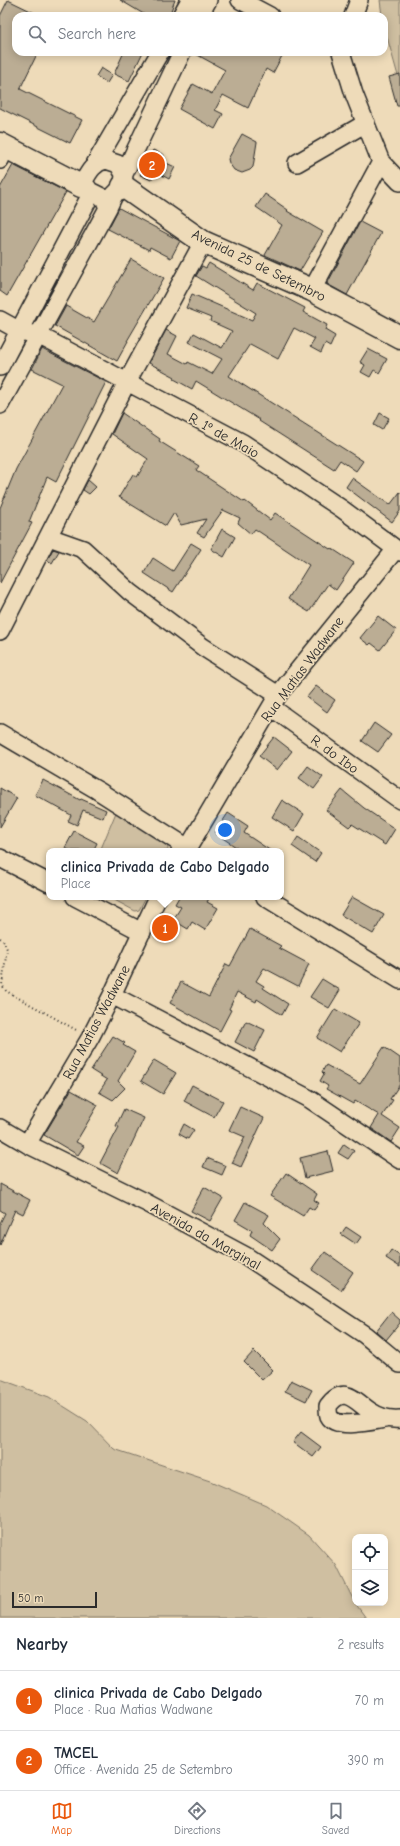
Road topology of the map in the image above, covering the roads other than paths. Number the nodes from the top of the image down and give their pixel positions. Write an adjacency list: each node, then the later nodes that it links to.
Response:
1 (190, 0): 5 (street)
2 (208, 0): 6 (street)
3 (240, 0): 7 (street)
4 (360, 0): 8 (street)
5 (183, 12)
6 (201, 12)
7 (262, 12)
8 (355, 12)
9 (158, 56): 15 (street)
10 (180, 56): 17 (street)
11 (341, 56): 12 (street)
12 (366, 123): 14 (street); 16 (street)
13 (2, 150): 19 (highway)
14 (381, 162): 18 (street); 22 (street)
15 (95, 164): 17 (street); 19 (street)
16 (297, 164)
17 (123, 180): 20 (street); 21 (highway, Avenida 25 de Setembro)
18 (400, 182)
19 (85, 192): 20 (street); 24 (street)
20 (108, 208): 25 (street)
21 (203, 242): 22 (highway, Avenida 25 de Setembro); 28 (street)
22 (312, 290): 26 (highway, Avenida 25 de Setembro)
23 (0, 320): 24 (street)
24 (20, 331): 25 (street, R. 1º de Maio); 27 (street)
25 (38, 335): 28 (street, R. 1º de Maio); 29 (street)
26 (400, 337)
27 (0, 367)
28 (127, 382): 30 (street); 31 (street, R. 1º de Maio)
29 (0, 405)
30 (49, 537): 32 (street); 33 (street, R. do Ibo)
31 (398, 551): 33 (street, Rua Matias Wadwane)
32 (0, 631)
33 (275, 701): 35 (street, R. do Ibo); 37 (street, Rua Matias Wadwane)
34 (0, 733): 36 (street)
35 (400, 800)
36 (184, 848)
37 (186, 848)
38 (0, 858): 39 (street)
39 (46, 882)
40 (81, 900): 43 (street)
41 (157, 900): 43 (street, Rua Matias Wadwane)
42 (270, 900): 44 (street)
43 (142, 932): 45 (street, Rua Matias Wadwane)
44 (400, 980)
45 (112, 995): 47 (street, Rua Matias Wadwane); 48 (street)
46 (0, 1128): 47 (street, Avenida da Marginal)
47 (28, 1144): 49 (street, Avenida da Marginal)
48 (400, 1160)
49 (400, 1364)

